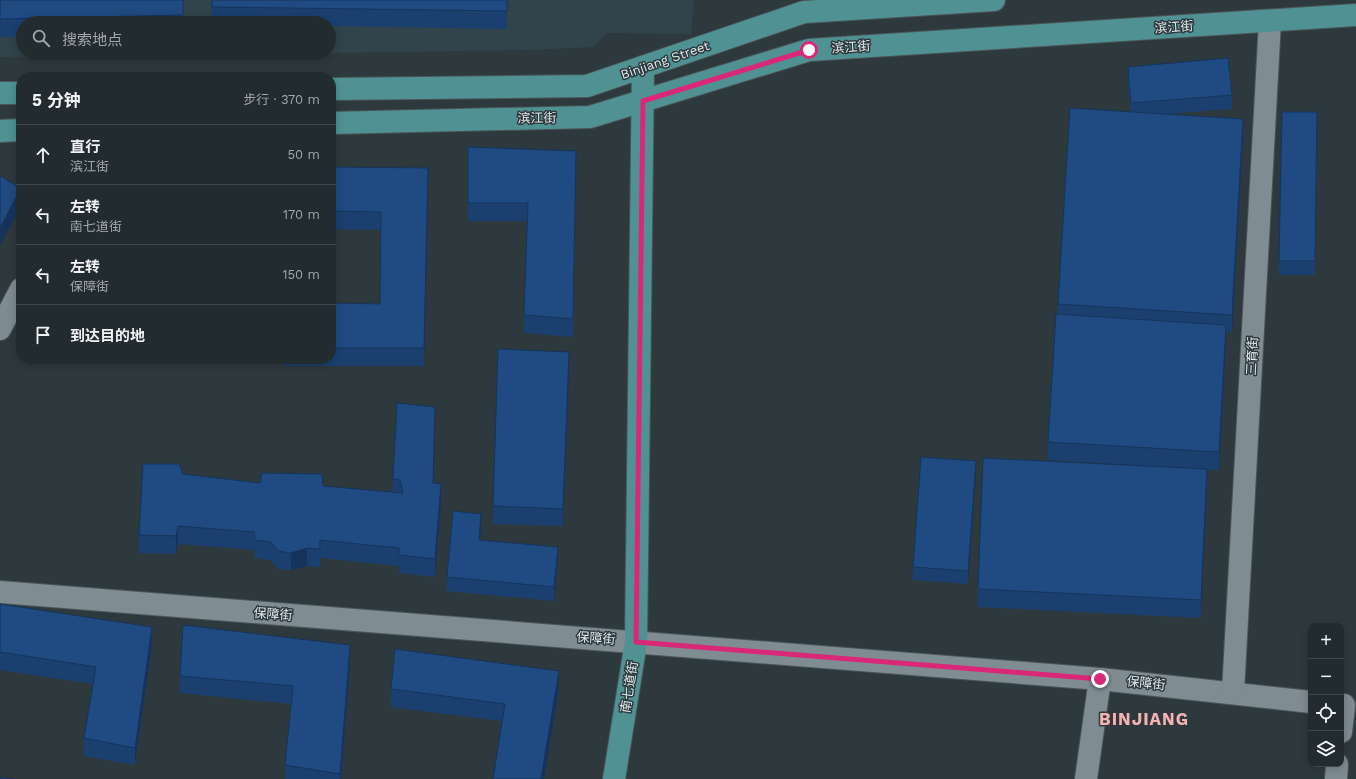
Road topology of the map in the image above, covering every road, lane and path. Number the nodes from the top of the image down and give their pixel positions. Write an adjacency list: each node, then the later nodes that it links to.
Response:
1 (994, 0): 4 (main road, Binjiang Street)
2 (1356, 15): 3 (main road, 滨江街)
3 (1270, 21): 8 (main road, 滨江街); 17 (street, 三育街)
4 (643, 67): 5 (main road, Binjiang Street); 8 (main road, 南七道街)
5 (336, 89)
6 (0, 93): 7 (main road)
7 (16, 93)
8 (643, 101): 9 (main road, 滨江街); 15 (main road, 南七道街)
9 (336, 123)
10 (16, 130): 11 (main road)
11 (0, 131)
12 (16, 299): 13 (street)
13 (0, 329)
14 (0, 592): 15 (street, 保障街)
15 (636, 642): 16 (street, 保障街); 22 (main road, 南七道街)
16 (1100, 679): 17 (street, 保障街); 23 (street)
17 (1234, 692): 18 (street, 保障街)
18 (1308, 702)
19 (1347, 706): 20 (street)
20 (1341, 731)
21 (1338, 767): 24 (street)
22 (614, 779)
23 (1086, 779)
24 (1336, 779)

